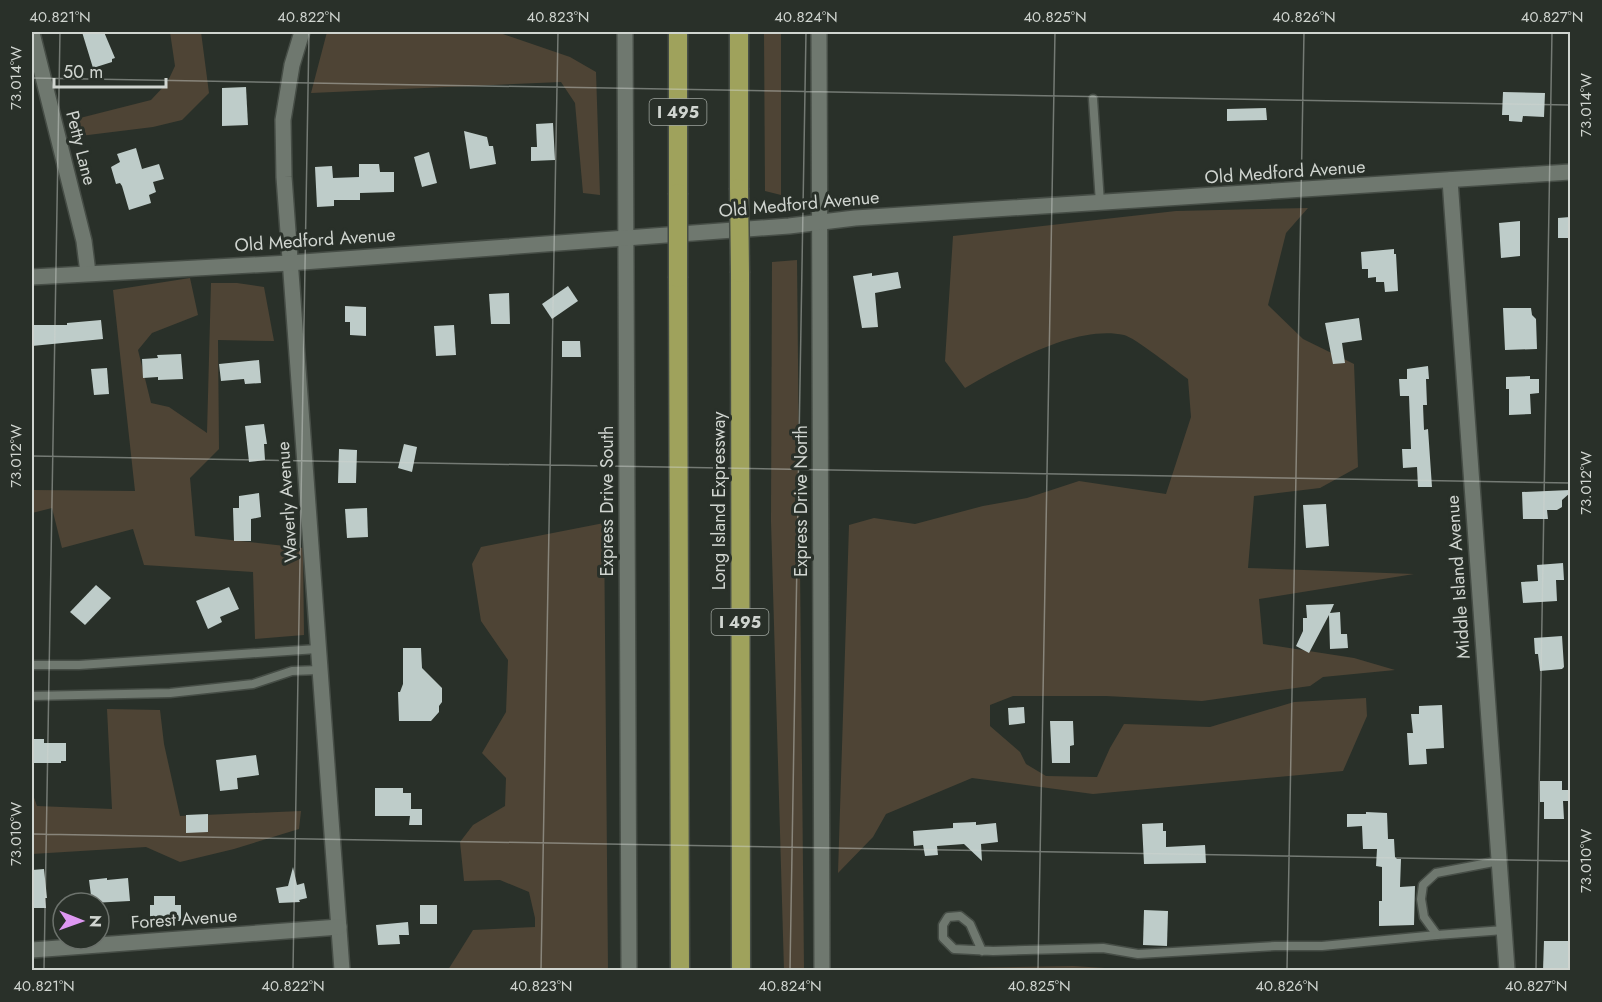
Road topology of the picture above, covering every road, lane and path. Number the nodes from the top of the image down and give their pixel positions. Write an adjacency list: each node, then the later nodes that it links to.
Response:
1 (302, 32): 13 (street, Waverly Avenue)
2 (625, 32): 12 (street, Express Drive South)
3 (678, 32): 28 (highway, I 495, bridge)
4 (739, 32): 29 (highway, Long Island Expressway / I 495, bridge)
5 (819, 32): 11 (street, Express Drive North)
6 (32, 33): 14 (street, Petty Lane)
7 (1094, 99): 10 (lane)
8 (1570, 172): 9 (street, Old Medford Avenue)
9 (1450, 180): 10 (street, Old Medford Avenue); 20 (street, Middle Island Avenue)
10 (1100, 203): 11 (street, Old Medford Avenue)
11 (820, 223): 12 (street, Old Medford Avenue); 30 (street, Express Drive North)
12 (625, 237): 13 (street, Old Medford Avenue); 27 (street, Express Drive South)
13 (290, 263): 14 (street, Old Medford Avenue); 16 (street, Waverly Avenue)
14 (88, 273): 15 (street, Old Medford Avenue)
15 (32, 277)
16 (317, 649): 17 (lane); 18 (street, Waverly Avenue)
17 (32, 665)
18 (319, 670): 19 (lane); 21 (street, Waverly Avenue)
19 (32, 696)
20 (1499, 861): 22 (street, Middle Island Avenue); 23 (lane)
21 (339, 927): 24 (street, Forest Avenue); 26 (street, Waverly Avenue)
22 (1504, 930): 23 (lane); 31 (street, Middle Island Avenue)
23 (1437, 935): 25 (lane)
24 (32, 950)
25 (982, 951): 25 (lane)
26 (342, 970)
27 (629, 970)
28 (680, 970)
29 (741, 970)
30 (822, 970)
31 (1507, 970)

